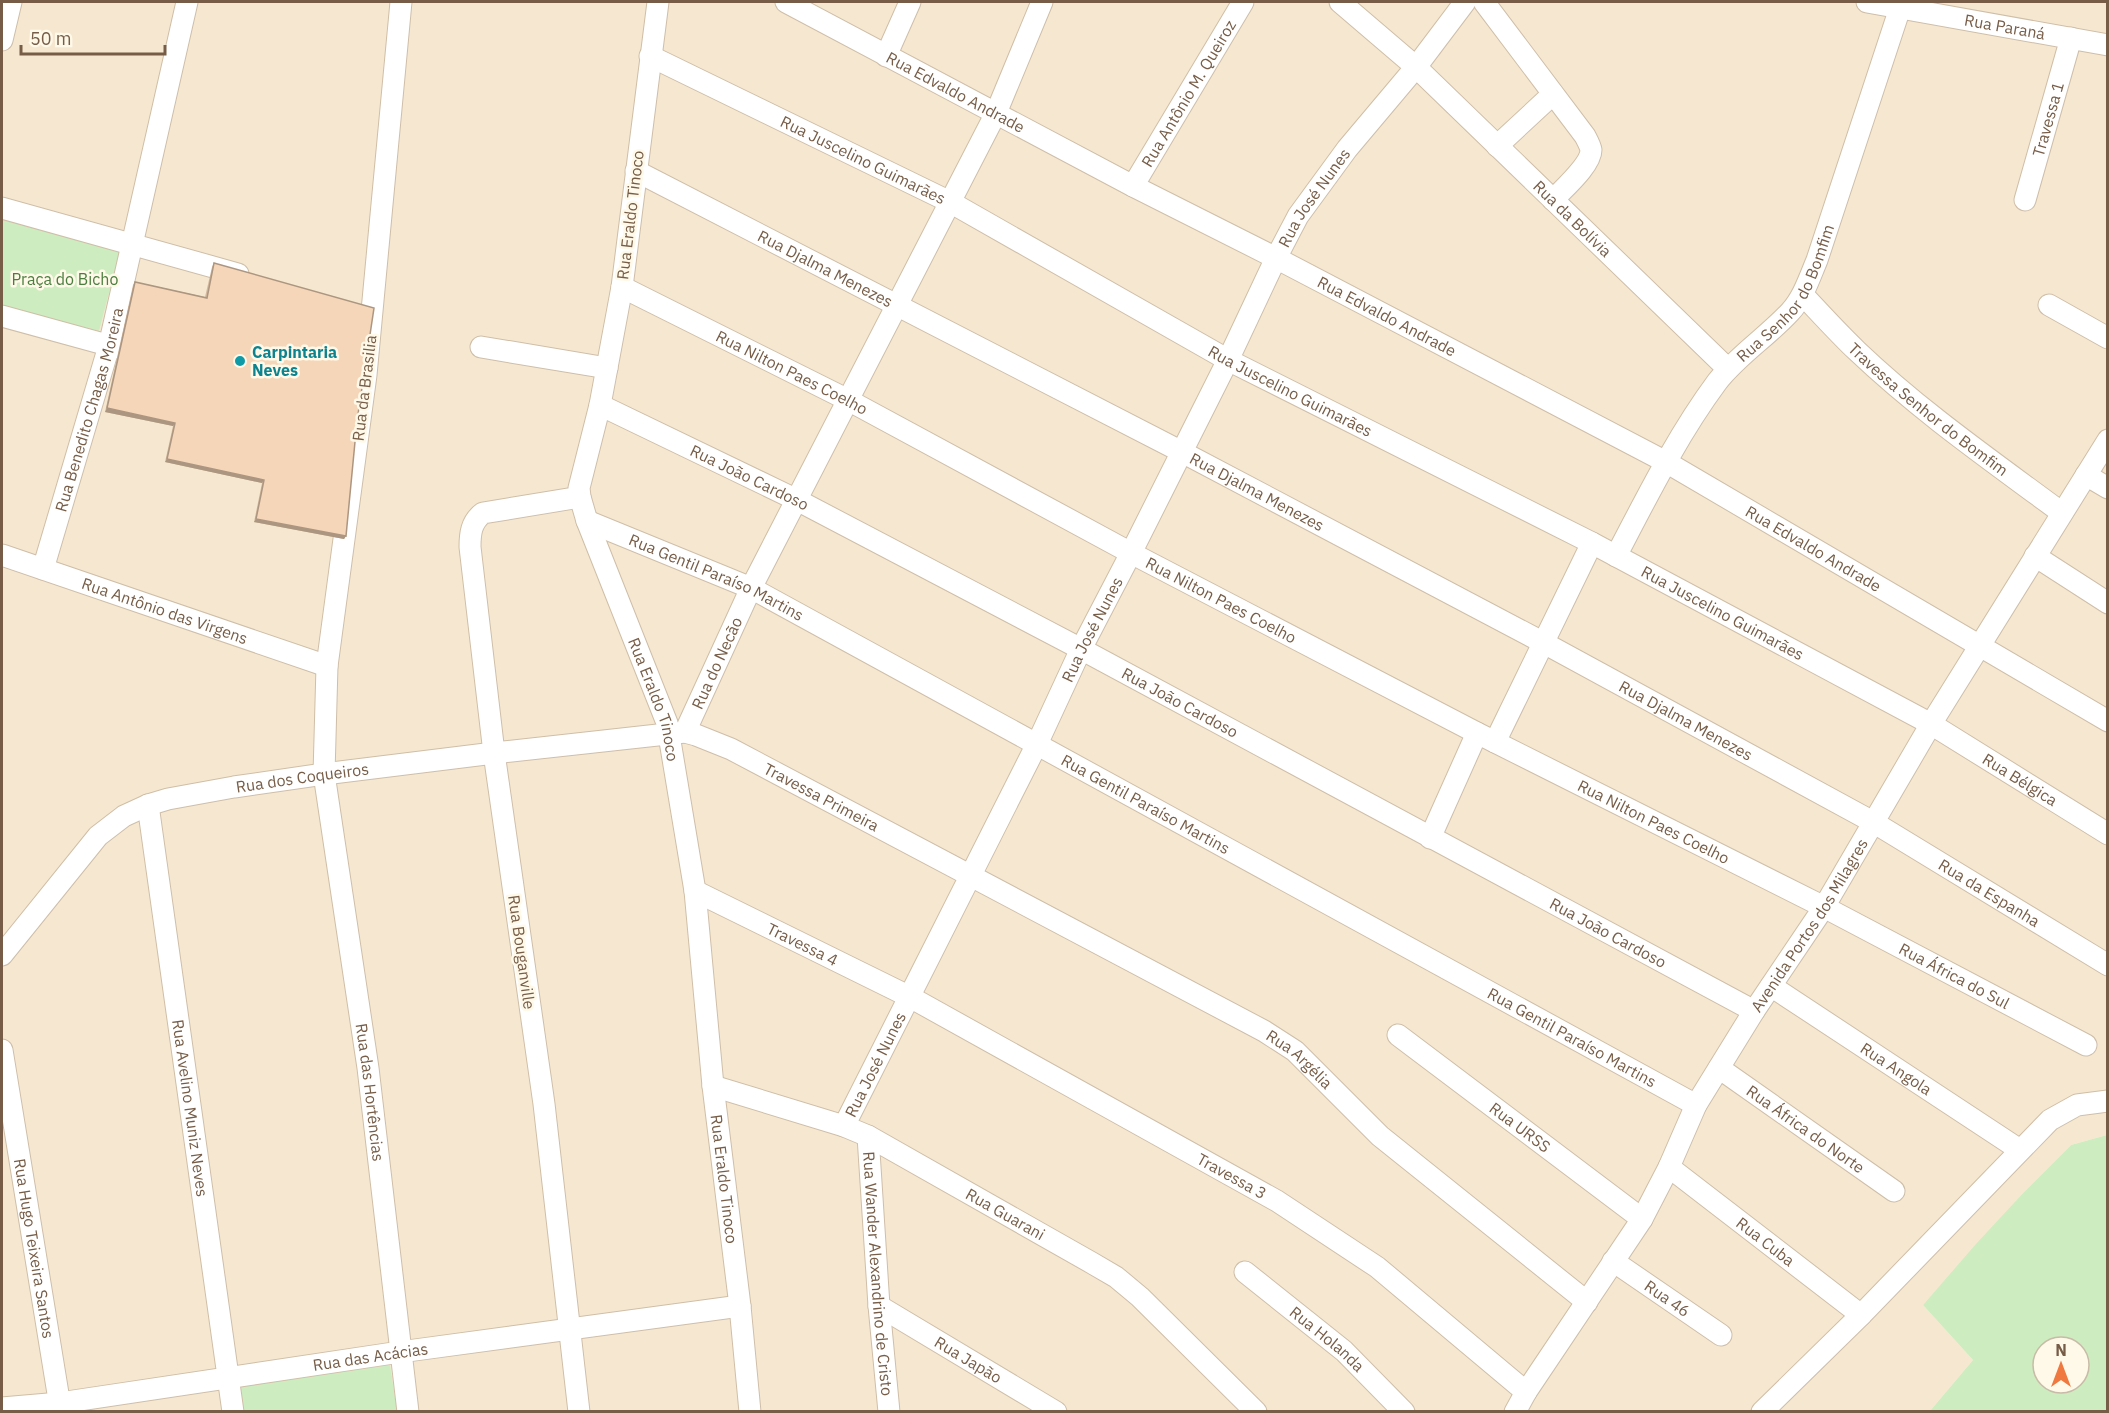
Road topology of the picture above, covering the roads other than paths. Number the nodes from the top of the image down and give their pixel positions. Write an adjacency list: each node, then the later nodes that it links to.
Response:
1 (11, 2): 15 (street)
2 (187, 2): 29 (street, Rua Benedito Chagas Moreira)
3 (401, 2): 37 (street, Rua da Brasilia)
4 (658, 2): 17 (street, Rua Eraldo Tinoco)
5 (786, 2): 18 (street, Rua Edvaldo Andrade)
6 (910, 2): 18 (street)
7 (1042, 2): 21 (street, Rua do Necão)
8 (1243, 2): 24 (street, Rua Antônio M. Queiroz)
9 (1340, 2): 19 (street, Rua da Bolívia)
10 (1465, 2): 19 (street, Rua José Nunes)
11 (1484, 2): 20 (street)
12 (1867, 2): 13 (street, Rua Paraná)
13 (1902, 4): 14 (street, Rua Paraná); 33 (street, Rua Senhor do Bomfim)
14 (2072, 38): 16 (street, Rua Paraná); 26 (street, Travessa 1)
15 (2, 40)
16 (2108, 45)
17 (650, 56): 23 (street, Rua Eraldo Tinoco); 27 (street, Rua Juscelino Guimarães)
18 (886, 56): 21 (street, Rua Edvaldo Andrade)
19 (1416, 68): 22 (street, Rua da Bolívia); 30 (street, Rua José Nunes)
20 (1553, 94): 22 (street); 25 (street)
21 (996, 113): 24 (street, Rua Edvaldo Andrade); 27 (street, Rua do Necão)
22 (1497, 146): 25 (street, Rua da Bolívia)
23 (636, 171): 32 (street, Rua Eraldo Tinoco); 35 (street, Rua Djalma Menezes)
24 (1133, 186): 30 (street, Rua Edvaldo Andrade)
25 (1553, 200): 45 (street, Rua da Bolívia)
26 (2025, 200)
27 (950, 202): 35 (street, Rua do Necão); 43 (street, Rua Juscelino Guimarães)
28 (2, 208): 29 (street)
29 (133, 245): 31 (street); 40 (street, Rua Benedito Chagas Moreira)
30 (1276, 258): 43 (street, Rua José Nunes); 52 (street, Rua Edvaldo Andrade)
31 (258, 280)
32 (622, 287): 44 (street, Rua Eraldo Tinoco); 46 (street, Rua Nilton Paes Coelho)
33 (1803, 295): 45 (street, Rua Senhor do Bomfim); 57 (street, Travessa Senhor do Bomfim)
34 (349, 305): 37 (street)
35 (897, 305): 46 (street, Rua do Necão); 51 (street, Rua Djalma Menezes)
36 (2049, 305): 39 (street)
37 (372, 311): 49 (street, Rua da Brasilia)
38 (2, 316): 40 (street)
39 (2108, 338)
40 (109, 346): 42 (street); 64 (street, Rua Benedito Chagas Moreira)
41 (481, 347): 44 (street)
42 (143, 355)
43 (1228, 360): 51 (street, Rua José Nunes); 59 (street, Rua Juscelino Guimarães)
44 (607, 368): 47 (street, Rua Eraldo Tinoco)
45 (1728, 369): 52 (street, Rua Senhor do Bomfim)
46 (848, 400): 56 (street, Rua do Necão); 60 (street, Rua Nilton Paes Coelho)
47 (600, 405): 55 (street, Rua Eraldo Tinoco); 56 (street, Rua João Cardoso)
48 (338, 408): 49 (street)
49 (361, 414): 70 (street, Rua da Brasilia)
50 (2108, 440): 53 (street, Avenida Portos dos Milagres)
51 (1182, 452): 60 (street, Rua José Nunes); 67 (street, Rua Djalma Menezes)
52 (1666, 462): 62 (street, Rua Senhor do Bomfim); 68 (street, Rua Edvaldo Andrade)
53 (2086, 474): 54 (street); 57 (street, Avenida Portos dos Milagres)
54 (2108, 488)
55 (580, 497): 58 (street, Rua Eraldo Tinoco); 76 (street, Rua Bouganville)
56 (796, 500): 65 (street, Rua do Necão); 69 (street, Rua João Cardoso)
57 (2062, 513): 63 (street, Avenida Portos dos Milagres)
58 (587, 520): 65 (street, Rua Gentil Paraíso Martins); 73 (street, Rua Eraldo Tinoco)
59 (1592, 543): 62 (street, Rua Juscelino Guimarães); 67 (street)
60 (1131, 553): 69 (street, Rua José Nunes); 74 (street, Rua Nilton Paes Coelho)
61 (2, 555): 64 (street, Rua Antônio das Virgens)
62 (1616, 556): 72 (street, Rua Juscelino Guimarães)
63 (2035, 556): 66 (street); 68 (street, Avenida Portos dos Milagres)
64 (43, 569): 70 (street, Rua Antônio das Virgens)
65 (752, 588): 73 (street, Rua do Necão); 75 (street, Rua Gentil Paraíso Martins)
66 (2108, 603)
67 (1544, 643): 74 (street); 79 (street, Rua Djalma Menezes)
68 (1979, 647): 71 (street, Rua Edvaldo Andrade); 72 (street, Avenida Portos dos Milagres)
69 (1081, 649): 75 (street, Rua José Nunes); 81 (street, Rua João Cardoso)
70 (327, 666): 77 (street, Rua da Brasilia)
71 (2108, 721)
72 (1931, 724): 79 (street, Avenida Portos dos Milagres); 80 (street, Rua Bélgica)
73 (677, 732): 76 (street, Rua dos Coqueiros); 82 (street, Travessa Primeira); 83 (street, Rua Eraldo Tinoco)
74 (1486, 738): 81 (street); 84 (street, Rua Nilton Paes Coelho)
75 (1037, 744): 82 (street, Rua José Nunes); 96 (street, Rua Gentil Paraíso Martins)
76 (494, 753): 77 (street, Rua dos Coqueiros); 109 (street, Rua Bouganville)
77 (324, 774): 78 (street, Rua dos Coqueiros); 111 (street, Rua das Hortências)
78 (148, 805): 85 (street, Rua dos Coqueiros); 112 (street, Rua Avelino Muniz Neves)
79 (1873, 822): 84 (street, Avenida Portos dos Milagres); 86 (street, Rua da Espanha)
80 (2108, 834)
81 (1430, 838): 89 (street, Rua João Cardoso)
82 (971, 875): 88 (street, Rua José Nunes); 105 (street, Rua Argélia)
83 (695, 891): 88 (street, Travessa 4); 94 (street, Rua Eraldo Tinoco)
84 (1824, 907): 87 (street, Avenida Portos dos Milagres); 91 (street, Rua África do Sul)
85 (2, 955)
86 (2108, 964)
87 (1772, 986): 89 (street, Avenida Portos dos Milagres); 99 (street, Rua Angola)
88 (910, 997): 97 (street, Rua José Nunes); 113 (street, Travessa 3)
89 (1754, 1011): 93 (street, Avenida Portos dos Milagres)
90 (1398, 1035): 102 (street, Rua URSS)
91 (2086, 1045)
92 (2, 1050): 114 (street, Rua Hugo Teixeira Santos)
93 (1719, 1068): 96 (street, Avenida Portos dos Milagres); 101 (street, Rua África do Norte)
94 (713, 1086): 97 (street, Rua Guarani); 106 (street, Rua Eraldo Tinoco)
95 (2108, 1101): 99 (street)
96 (1696, 1105): 100 (street, Avenida Portos dos Milagres)
97 (844, 1126): 98 (street, Rua Guarani)
98 (868, 1136): 107 (street, Rua Wander Alexandrino de Cristo); 122 (street, Rua Guarani)
99 (2020, 1150): 108 (street)
100 (1669, 1167): 102 (street, Avenida Portos dos Milagres); 108 (street, Rua Cuba)
101 (1894, 1191)
102 (1642, 1219): 103 (street, Avenida Portos dos Milagres)
103 (1613, 1261): 105 (street, Avenida Portos dos Milagres); 110 (street, Rua 46)
104 (1245, 1272): 123 (street, Rua Holanda)
105 (1587, 1302): 113 (street, Avenida Portos dos Milagres)
106 (740, 1306): 109 (street, Rua das Acácias); 119 (street, Rua Eraldo Tinoco)
107 (879, 1306): 120 (street, Rua Wander Alexandrino de Cristo); 121 (street, Rua Japão)
108 (1861, 1315): 125 (street)
109 (569, 1330): 111 (street, Rua das Acácias); 118 (street, Rua Bouganville)
110 (1721, 1335)
111 (400, 1352): 112 (street, Rua das Acácias); 117 (street, Rua das Hortências)
112 (229, 1379): 114 (street, Rua das Acácias); 116 (street, Rua Avelino Muniz Neves)
113 (1526, 1392): 124 (street, Avenida Portos dos Milagres)
114 (61, 1407): 115 (street, Rua das Acácias)
115 (2, 1408)
116 (233, 1412)
117 (408, 1412)
118 (579, 1412)
119 (750, 1412)
120 (889, 1412)
121 (1056, 1412)
122 (1256, 1412)
123 (1404, 1412)
124 (1515, 1412)
125 (1762, 1412)

